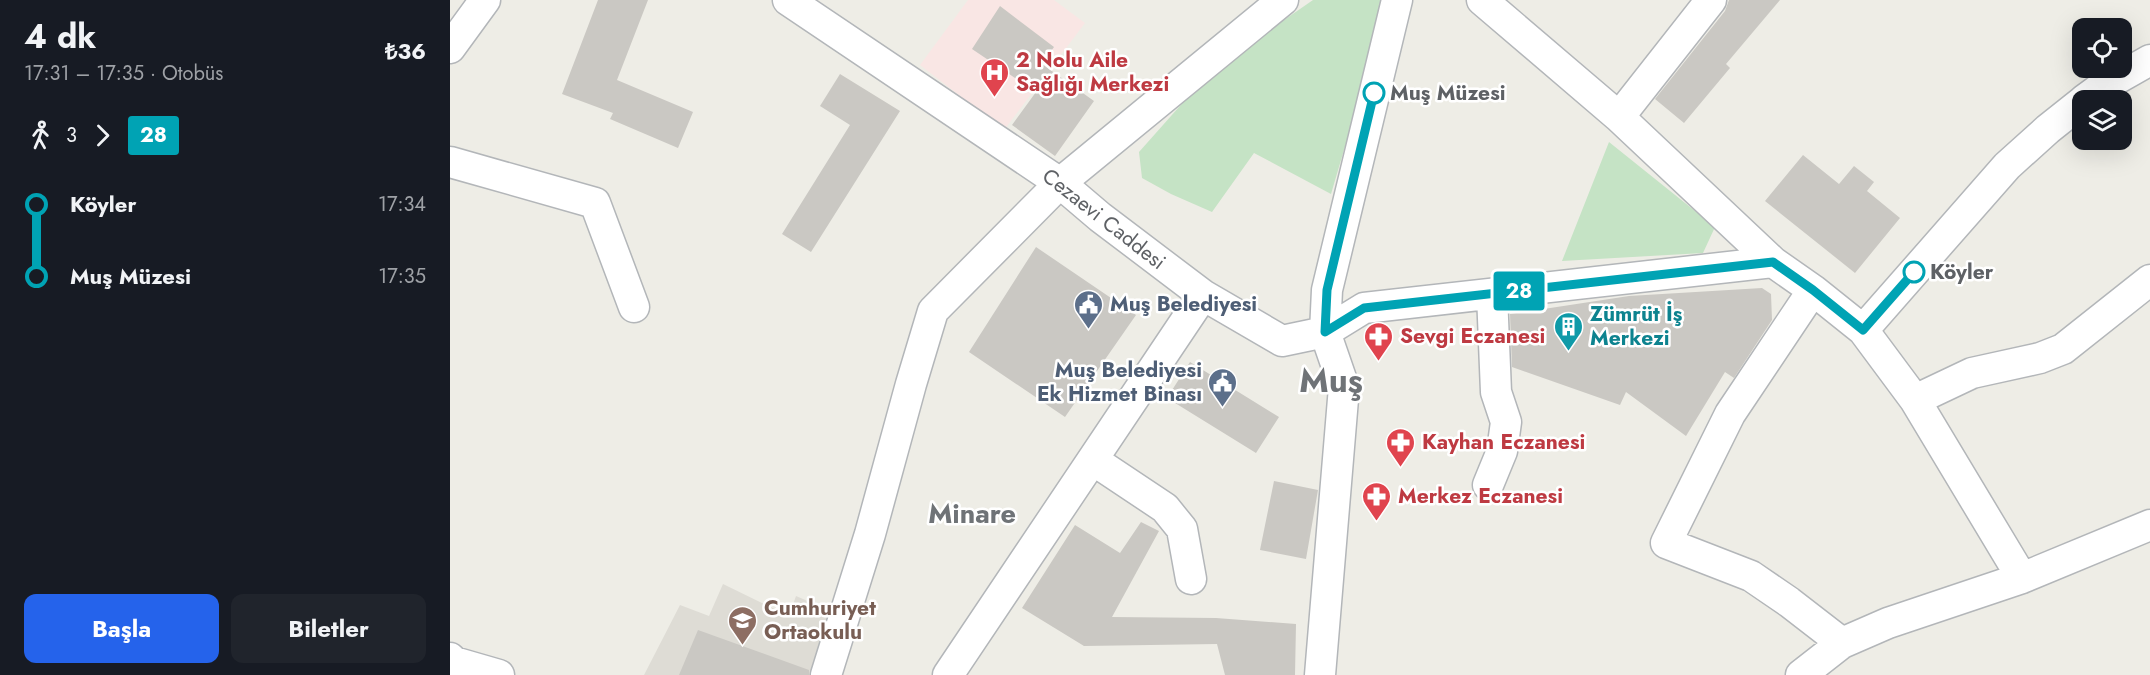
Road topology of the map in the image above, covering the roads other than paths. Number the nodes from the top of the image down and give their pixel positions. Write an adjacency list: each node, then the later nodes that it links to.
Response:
1 (485, 0): 7 (street)
2 (788, 0): 13 (street, Cezaevi Caddesi)
3 (1283, 0): 13 (street)
4 (1397, 0): 21 (street)
5 (1482, 0): 11 (street)
6 (1711, 0): 11 (street)
7 (450, 48)
8 (2150, 60): 9 (street)
9 (2098, 90)
10 (2072, 110): 20 (street)
11 (1619, 117): 14 (street)
12 (450, 162): 19 (street)
13 (1060, 183): 18 (street, Cezaevi Caddesi); 31 (street)
14 (1773, 262): 16 (street); 17 (street, Cezaevi Caddesi)
15 (2150, 280): 22 (street)
16 (1813, 290): 20 (street); 28 (street)
17 (1492, 294): 21 (street, Cezaevi Caddesi); 24 (street)
18 (1203, 296): 21 (street, Cezaevi Caddesi); 23 (street)
19 (634, 307)
20 (1863, 330): 22 (street)
21 (1325, 332): 33 (street)
22 (1915, 400): 26 (street)
23 (1093, 460): 27 (street); 32 (street)
24 (1488, 485)
25 (2150, 525): 26 (street)
26 (2022, 578): 28 (street)
27 (1191, 579)
28 (1842, 643): 34 (street)
29 (450, 658): 30 (street)
30 (499, 675)
31 (826, 675)
32 (948, 675)
33 (1320, 675)
34 (1801, 675)

